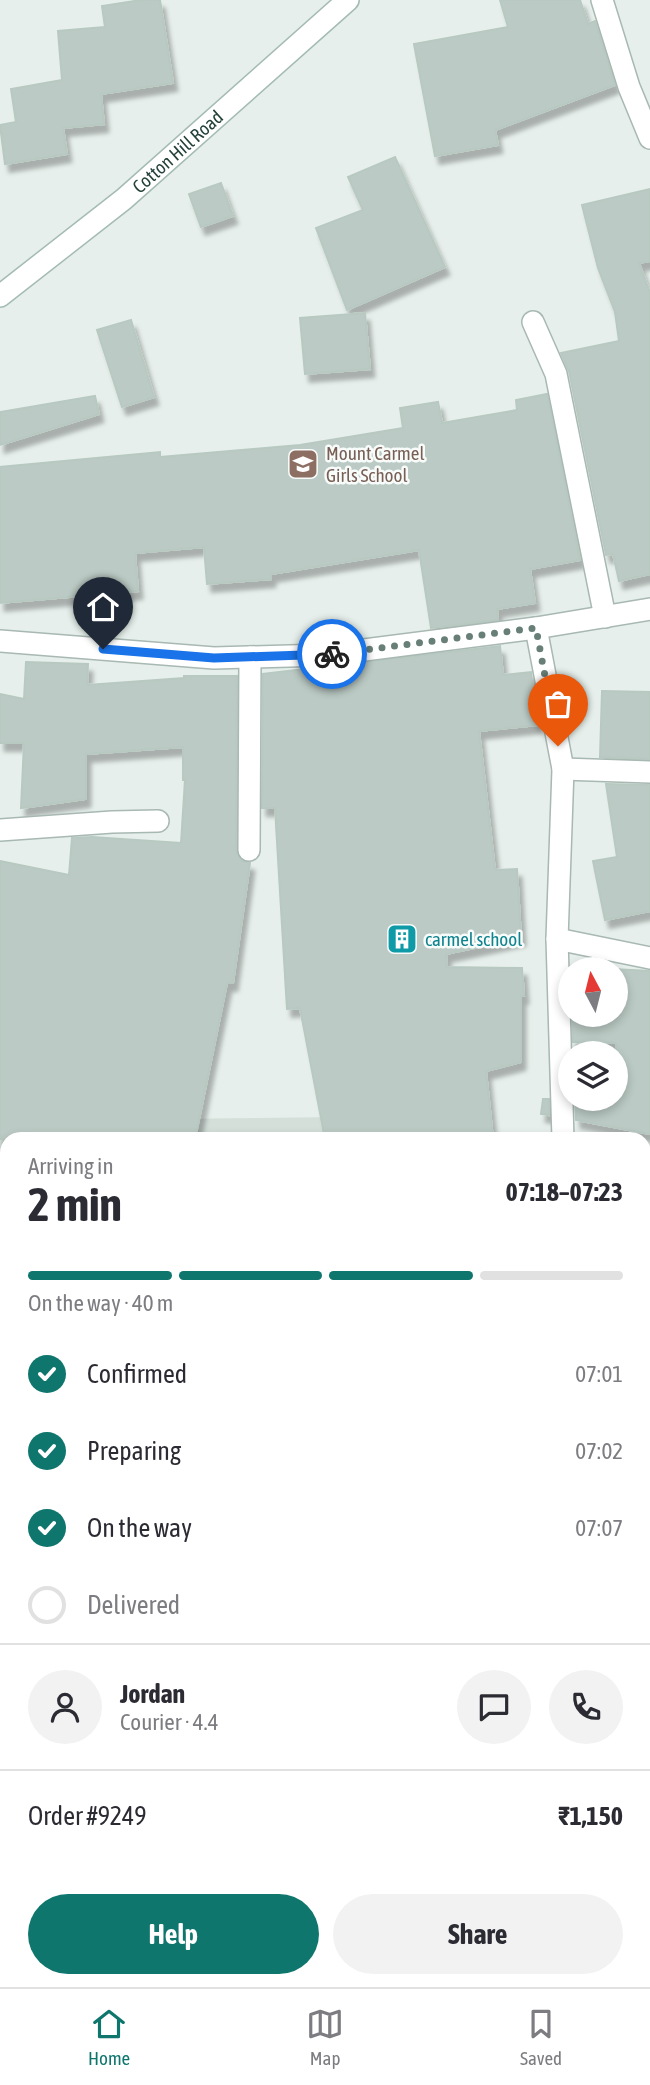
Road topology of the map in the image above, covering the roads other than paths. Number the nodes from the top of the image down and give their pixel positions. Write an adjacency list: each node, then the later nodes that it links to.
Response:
1 (348, 0): 4 (street, Cotton Hill Road)
2 (602, 0): 3 (street)
3 (650, 138)
4 (0, 296)
5 (533, 322): 7 (street)
6 (650, 609): 7 (street)
7 (605, 617): 8 (street)
8 (536, 628): 10 (street); 11 (street)
9 (0, 641): 10 (street)
10 (250, 657): 15 (street)
11 (563, 769): 12 (street); 16 (street)
12 (650, 772)
13 (158, 821): 14 (street)
14 (0, 830)
15 (249, 850)
16 (557, 939): 17 (street); 18 (street)
17 (650, 958)
18 (564, 1132)

